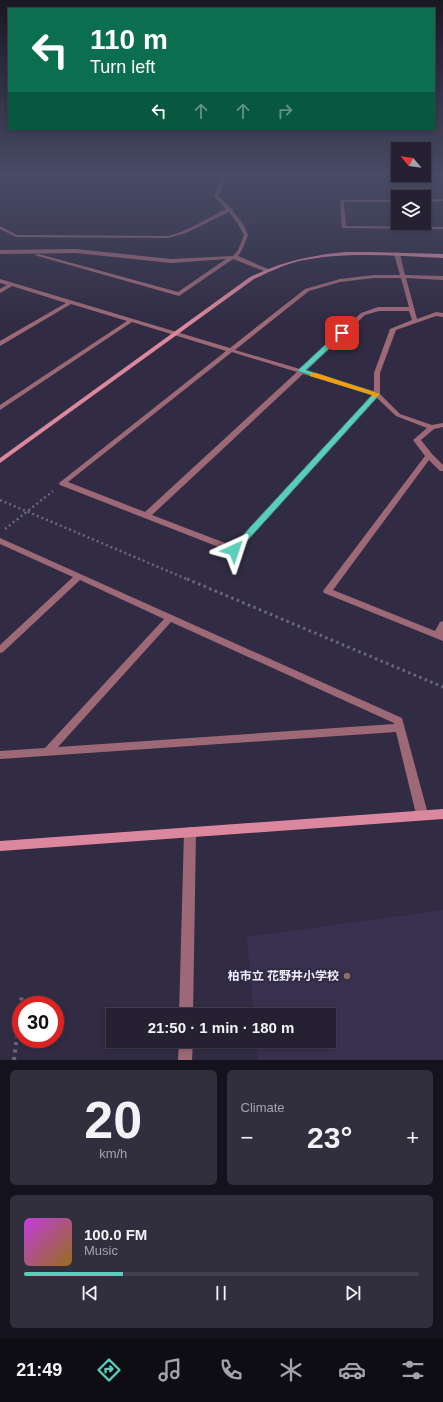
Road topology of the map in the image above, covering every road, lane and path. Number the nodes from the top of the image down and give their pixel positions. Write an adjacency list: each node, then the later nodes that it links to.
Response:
1 (197, 225): 4 (street)
2 (243, 225): 12 (street)
3 (344, 225): 5 (street)
4 (0, 227)
5 (391, 227)
6 (431, 228): 7 (street)
7 (443, 228)
8 (23, 251): 9 (street); 12 (street); 12 (street)
9 (0, 252)
10 (397, 254): 11 (street); 13 (street); 14 (street)
11 (443, 256)
12 (234, 257): 13 (street)
13 (266, 270): 24 (street)
14 (403, 277): 15 (street); 20 (street); 26 (street)
15 (443, 278)
16 (0, 281): 17 (street)
17 (12, 285): 18 (street); 19 (street)
18 (0, 291)
19 (71, 302): 22 (street); 25 (street)
20 (411, 309): 23 (street); 27 (street)
21 (443, 315): 23 (street)
22 (132, 320): 24 (street); 29 (street)
23 (415, 322): 28 (street)
24 (176, 333): 26 (street); 33 (street)
25 (0, 344)
26 (230, 350): 27 (street); 35 (street)
27 (301, 371): 28 (street); 38 (street)
28 (377, 394): 31 (street); 38 (street)
29 (0, 408)
30 (443, 425): 31 (street)
31 (432, 427): 32 (street)
32 (429, 456): 34 (street); 44 (street)
33 (0, 461)
34 (443, 469)
35 (63, 482): 37 (path); 38 (street)
36 (0, 500): 37 (path)
37 (27, 511): 39 (path); 46 (path)
38 (146, 516)
39 (0, 533)
40 (0, 541): 41 (street)
41 (78, 577): 42 (street); 45 (street)
42 (168, 619): 47 (street); 48 (street)
43 (443, 624): 44 (street)
44 (440, 637)
45 (0, 650)
46 (443, 687)
47 (399, 728): 48 (street); 50 (street)
48 (47, 752): 49 (street)
49 (0, 755)
50 (422, 814): 51 (street); 52 (street)
51 (443, 814)
52 (190, 832): 53 (street); 55 (street)
53 (0, 846)
54 (22, 994): 57 (path)
55 (186, 1008)
56 (186, 1048): 58 (street)
57 (14, 1060)
58 (185, 1060)

